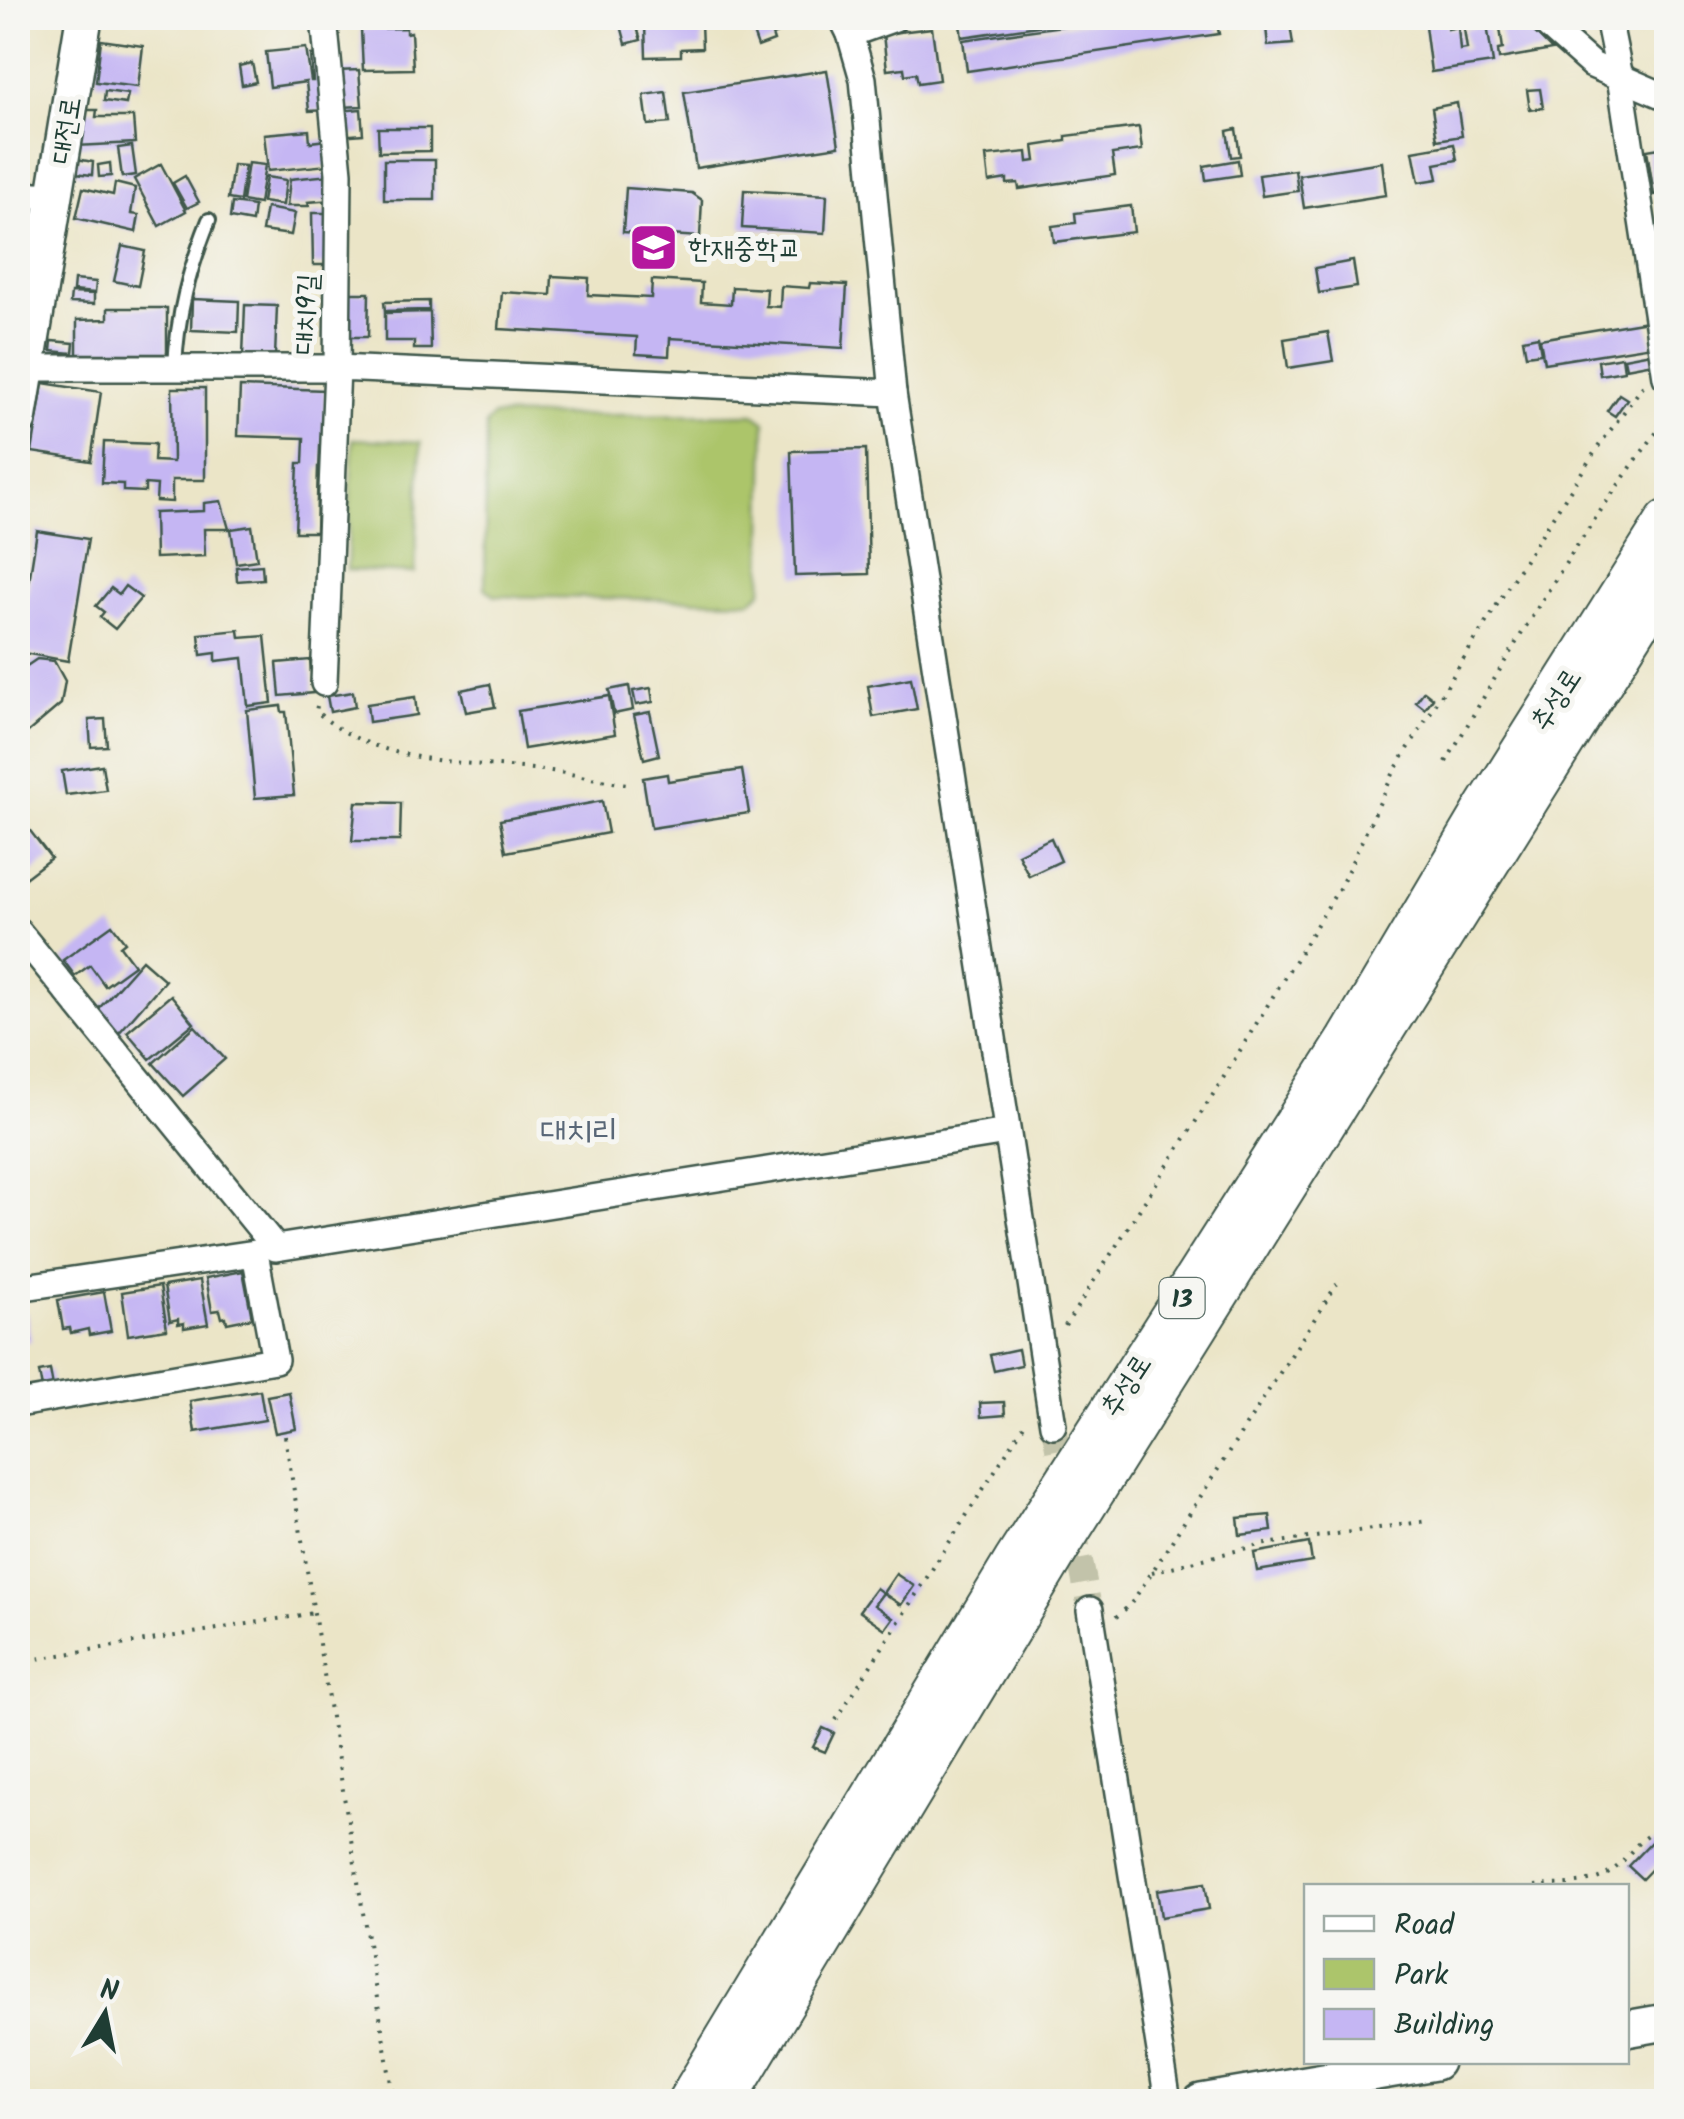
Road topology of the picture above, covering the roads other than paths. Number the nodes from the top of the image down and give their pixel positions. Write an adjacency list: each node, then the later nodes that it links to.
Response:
1 (84, 18): 10 (street, 대전로)
2 (324, 18): 15 (street, 대치9길)
3 (895, 18): 6 (street)
4 (1539, 18): 7 (street)
5 (1608, 18): 7 (street)
6 (846, 26): 16 (street)
7 (1620, 78): 8 (street); 12 (street)
8 (1666, 97)
9 (18, 194): 10 (street)
10 (54, 196): 13 (street, 대전로)
11 (209, 220): 14 (lane)
12 (1665, 367)
13 (26, 368): 14 (street, 대치9길); 17 (street, 대전로)
14 (174, 368): 15 (street, 대치9길)
15 (337, 368): 16 (street); 20 (street)
16 (893, 393): 22 (street)
17 (18, 420)
18 (1666, 520): 31 (main road, 추성로 / 13)
19 (1666, 582): 31 (main road, 추성로 / 13)
20 (324, 682)
21 (18, 931): 23 (street)
22 (1007, 1132): 23 (street); 26 (street)
23 (266, 1250): 24 (street); 25 (street)
24 (18, 1288)
25 (18, 1404)
26 (1053, 1425)
27 (1090, 1610): 32 (street)
28 (1666, 2022): 29 (street)
29 (1629, 2028)
30 (1423, 2064): 33 (street)
31 (711, 2094)
32 (1168, 2102)
33 (1201, 2102)

